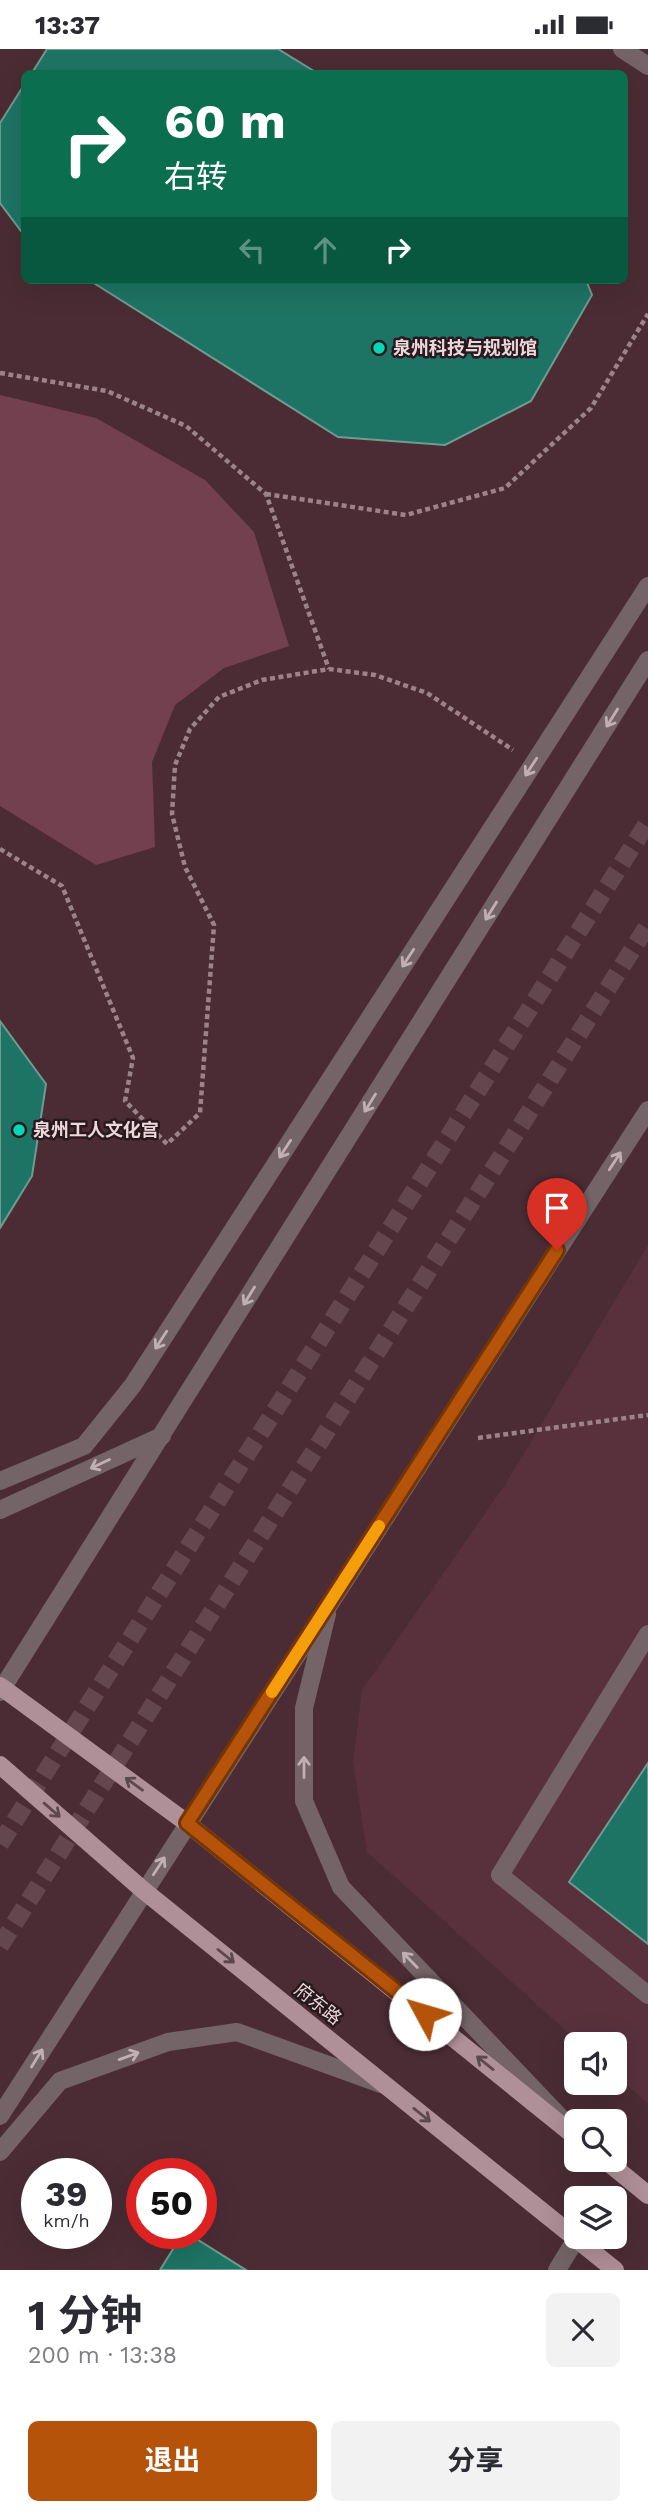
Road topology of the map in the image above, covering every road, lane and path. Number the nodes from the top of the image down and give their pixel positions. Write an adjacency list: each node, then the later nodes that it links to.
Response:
1 (622, 49): 2 (street)
2 (648, 65)
3 (648, 314): 5 (path)
4 (0, 373): 5 (path)
5 (267, 494): 8 (path)
6 (648, 586): 9 (street)
7 (648, 660): 13 (street, one-way to 13)
8 (330, 669): 9 (path); 10 (path)
9 (533, 764): 15 (street, one-way to 15)
10 (0, 849)
11 (648, 1110): 17 (street, one-way to 11)
12 (648, 1415): 14 (path)
13 (162, 1436): 16 (street, one-way to 16); 19 (street)
14 (478, 1438)
15 (0, 1481)
16 (0, 1510)
17 (331, 1600): 21 (street); 26 (street, one-way to 17)
18 (648, 1634): 23 (street)
19 (1, 1688): 21 (main road, one-way to 19)
20 (0, 1765): 22 (main road, 府东路, one-way to 22)
21 (187, 1823): 22 (street, one-way to 21); 27 (main road, one-way to 21)
22 (143, 1890): 24 (main road, 府东路, one-way to 24); 25 (street, one-way to 22)
23 (648, 1995)
24 (386, 2085): 28 (street, one-way to 24); 31 (main road, 府东路, one-way to 31)
25 (0, 2116)
26 (564, 2122)
27 (564, 2125)
28 (0, 2152)
29 (620, 2172): 30 (main road)
30 (648, 2195)
31 (564, 2229)
32 (570, 2249): 34 (street)
33 (589, 2249): 35 (main road, 府东路)
34 (557, 2270)
35 (615, 2270)

